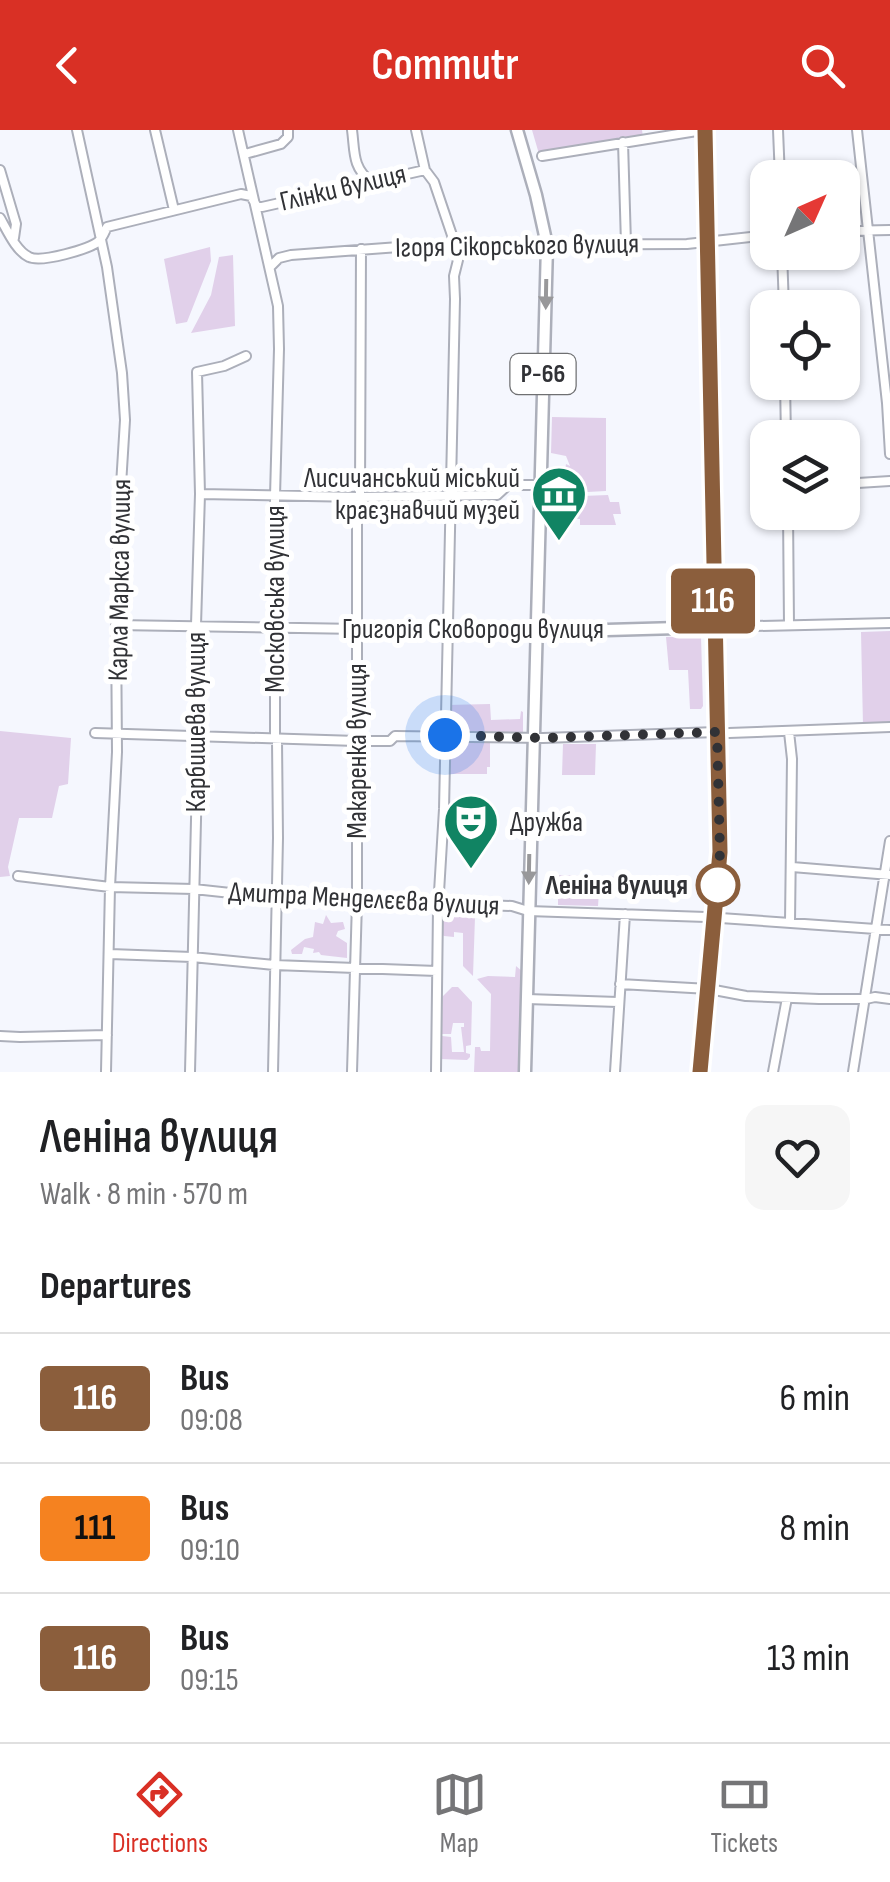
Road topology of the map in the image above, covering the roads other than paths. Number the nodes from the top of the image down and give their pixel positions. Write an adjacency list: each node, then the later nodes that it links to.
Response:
1 (76, 130): 25 (street, Карла Маркса вулиця)
2 (155, 130): 19 (street)
3 (238, 130): 12 (street, Московська вулиця)
4 (288, 130): 12 (street)
5 (352, 130): 17 (street)
6 (416, 130): 16 (street)
7 (517, 130): 30 (main road, Р-66)
8 (704, 130): 11 (street); 27 (main road)
9 (778, 130): 14 (street)
10 (857, 130): 22 (street)
11 (623, 142): 13 (street); 28 (street)
12 (244, 154): 18 (street, Московська вулиця)
13 (542, 156)
14 (779, 160)
15 (0, 170): 26 (street)
16 (425, 170): 17 (street, Глінки вулиця); 29 (street)
17 (371, 182): 18 (street, Глінки вулиця)
18 (257, 207): 19 (street, Глінки вулиця); 32 (street, Московська вулиця)
19 (174, 210): 25 (street, Глінки вулиця)
20 (0, 218): 26 (street)
21 (860, 230): 22 (street)
22 (868, 230): 23 (street); 34 (street)
23 (890, 230)
24 (750, 237): 27 (street, Ігоря Сікорського вулиця)
25 (101, 239): 26 (street, Глінки вулиця); 44 (street, Карла Маркса вулиця)
26 (14, 240)
27 (706, 242): 28 (street, Ігоря Сікорського вулиця); 47 (main road)
28 (626, 244): 30 (street, Ігоря Сікорського вулиця)
29 (454, 245): 30 (street, Ігоря Сікорського вулиця); 31 (street, Ігоря Сікорського вулиця); 40 (street)
30 (547, 245): 37 (main road, Р-66, one-way to 37)
31 (362, 250): 32 (street, Ігоря Сікорського вулиця); 41 (street, Макаренка вулиця)
32 (270, 267): 39 (street, Московська вулиця)
33 (246, 356): 38 (street, Карбишева вулиця)
34 (890, 454)
35 (890, 481): 36 (street)
36 (860, 483)
37 (540, 485): 40 (street); 51 (main road, Р-66)
38 (200, 494): 39 (street); 45 (street, Карбишева вулиця)
39 (275, 496): 41 (street); 48 (street, Московська вулиця)
40 (450, 496): 41 (street); 50 (street)
41 (360, 497): 49 (street, Макаренка вулиця)
42 (788, 530): 46 (street)
43 (890, 623): 46 (street, Григорія Сковороди вулиця)
44 (116, 625): 45 (street, Григорія Сковороди вулиця); 56 (street, Карла Маркса вулиця)
45 (196, 625): 48 (street, Григорія Сковороди вулиця); 58 (street, Карбишева вулиця)
46 (789, 625): 47 (street, Григорія Сковороди вулиця)
47 (714, 627): 51 (main road, Григорія Сковороди вулиця); 55 (main road)
48 (275, 628): 49 (street, Григорія Сковороди вулиця); 59 (street, Московська вулиця)
49 (357, 630): 50 (street, Григорія Сковороди вулиця); 61 (street, Макаренка вулиця)
50 (448, 630): 51 (street, Григорія Сковороди вулиця); 57 (street)
51 (535, 632): 60 (main road, Р-66)
52 (890, 728): 53 (street)
53 (790, 732): 55 (street); 63 (street)
54 (95, 733): 56 (street)
55 (723, 733): 60 (street); 73 (main road)
56 (118, 734): 58 (street); 66 (street, Карла Маркса вулиця)
57 (445, 735): 60 (street); 61 (street); 70 (street)
58 (198, 736): 59 (street); 67 (street, Карбишева вулиця)
59 (275, 737): 61 (street); 68 (street, Московська вулиця)
60 (533, 737): 71 (main road, Р-66, one-way to 71)
61 (357, 741): 69 (street, Макаренка вулиця)
62 (890, 841): 64 (street)
63 (792, 867): 64 (street); 74 (street)
64 (888, 875): 75 (street)
65 (18, 876): 66 (street, Дмитра Менделєєва вулиця)
66 (110, 886): 67 (street, Дмитра Менделєєва вулиця); 77 (street, Карла Маркса вулиця)
67 (194, 889): 68 (street, Дмитра Менделєєва вулиця); 78 (street, Карбишева вулиця)
68 (277, 898): 69 (street, Дмитра Менделєєва вулиця); 79 (street, Московська вулиця)
69 (357, 902): 70 (street, Дмитра Менделєєва вулиця); 80 (street, Макаренка вулиця)
70 (438, 904): 71 (street, Дмитра Менделєєва вулиця); 81 (street)
71 (528, 911): 72 (street, Дмитра Менделєєва вулиця); 85 (main road, Р-66)
72 (625, 914): 73 (street, Дмитра Менделєєва вулиця); 82 (street)
73 (715, 918): 74 (street, Дмитра Менделєєва вулиця); 83 (main road)
74 (790, 922): 75 (street, Дмитра Менделєєва вулиця)
75 (876, 929): 76 (street, Дмитра Менделєєва вулиця); 86 (street)
76 (890, 930)
77 (110, 954): 78 (street); 89 (street, Карла Маркса вулиця)
78 (192, 956): 79 (street); 92 (street, Карбишева вулиця)
79 (274, 965): 80 (street); 93 (street, Московська вулиця)
80 (354, 966): 81 (street); 94 (street, Макаренка вулиця)
81 (437, 971): 95 (street)
82 (620, 984): 83 (street); 88 (street)
83 (709, 990): 84 (street); 98 (main road)
84 (787, 998): 86 (street); 99 (street)
85 (527, 999): 88 (street); 96 (main road, Р-66)
86 (866, 999): 87 (street); 100 (street)
87 (890, 999)
88 (618, 1002): 97 (street)
89 (107, 1035): 90 (street); 91 (street, Карла Маркса вулиця)
90 (0, 1036)
91 (106, 1072)
92 (190, 1072)
93 (273, 1072)
94 (352, 1072)
95 (436, 1072)
96 (525, 1072)
97 (615, 1072)
98 (700, 1072)
99 (773, 1072)
100 (853, 1072)

